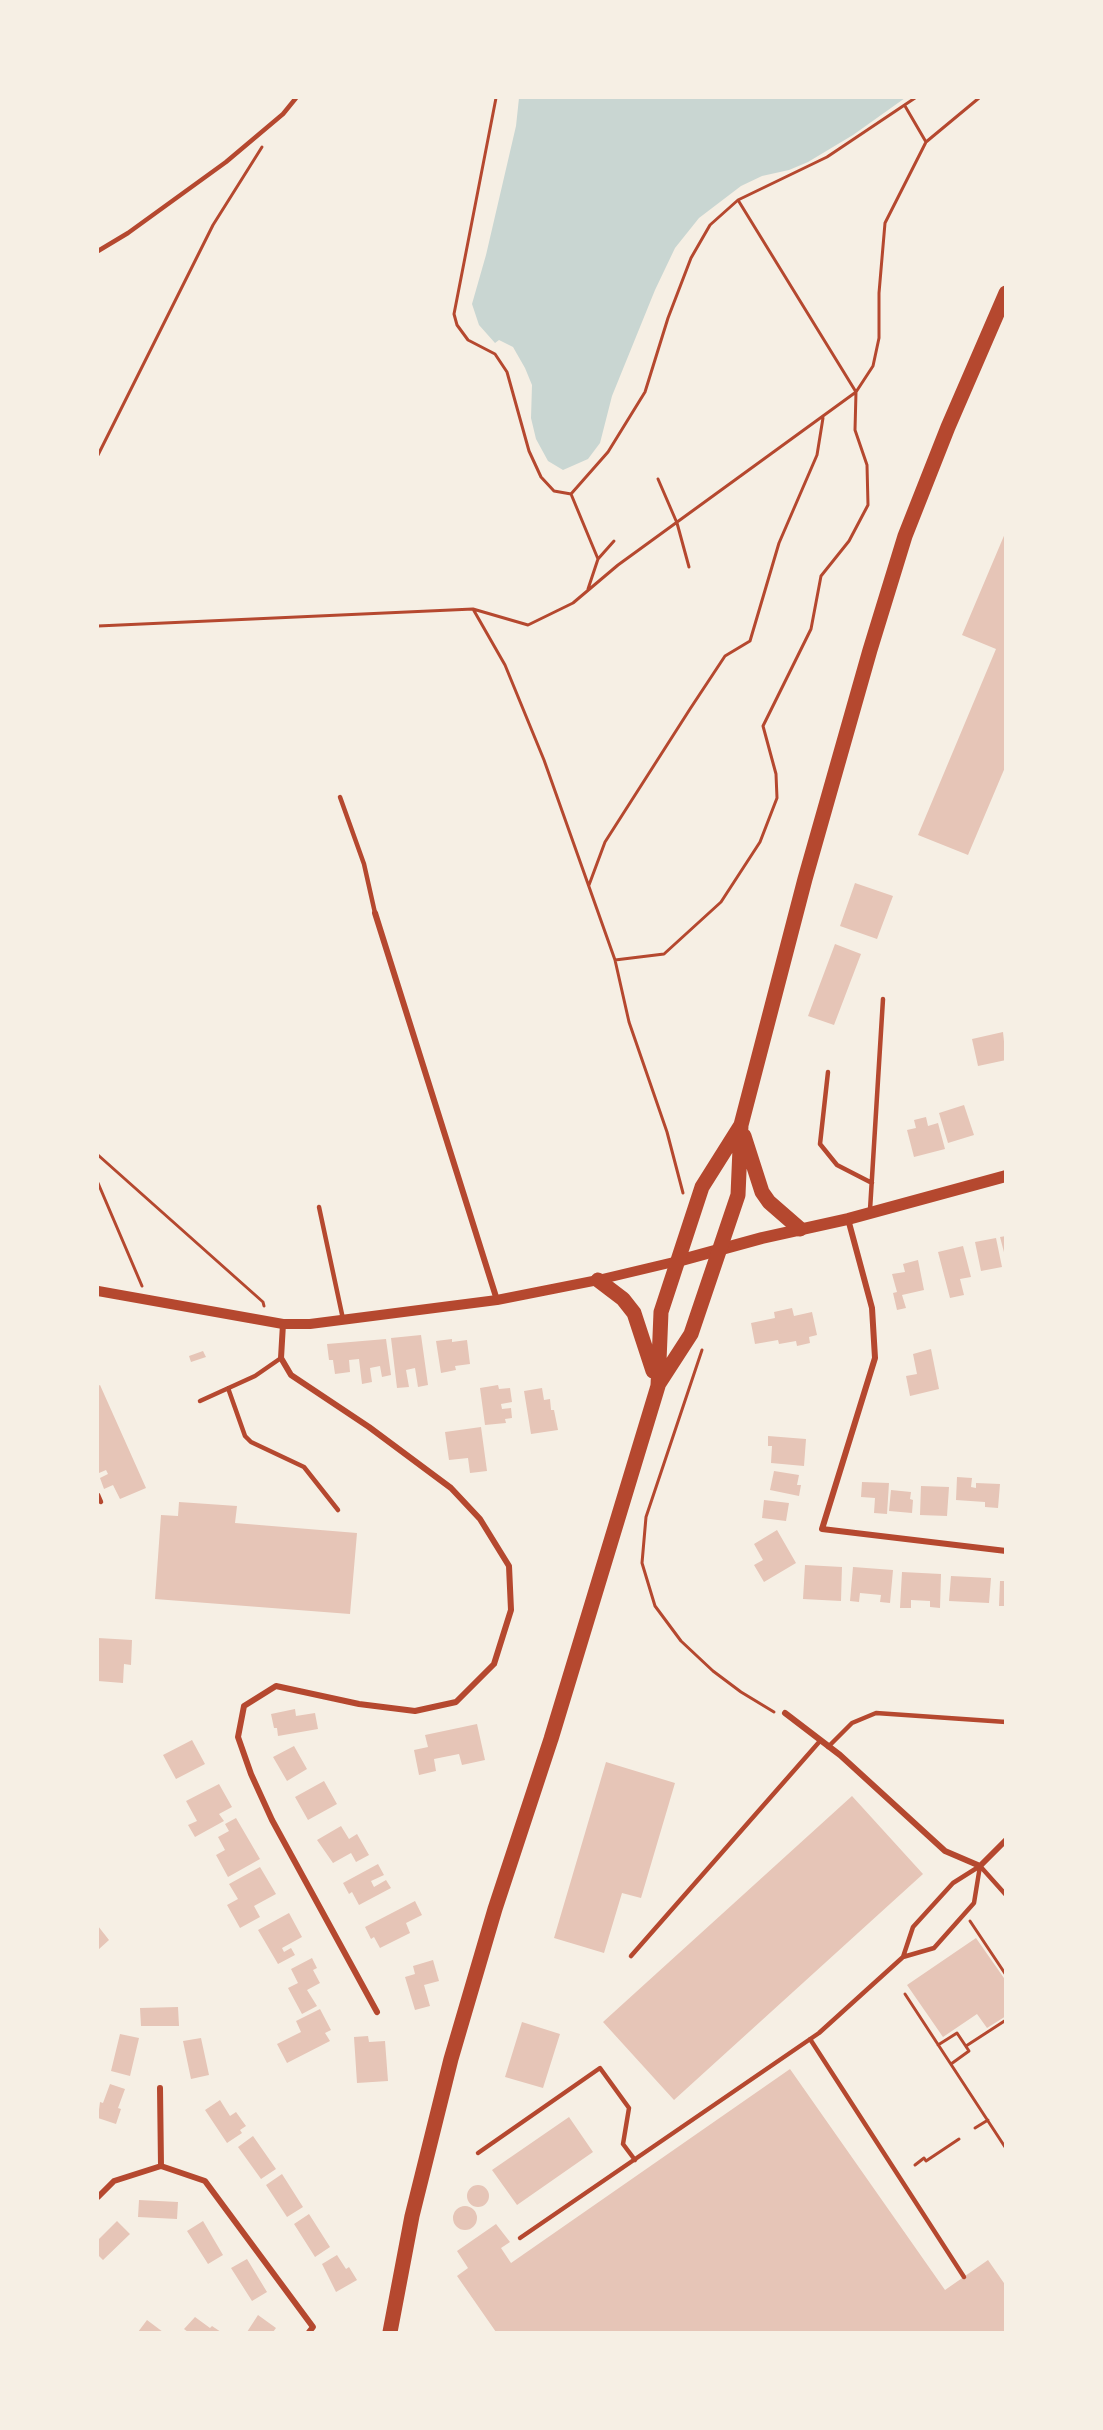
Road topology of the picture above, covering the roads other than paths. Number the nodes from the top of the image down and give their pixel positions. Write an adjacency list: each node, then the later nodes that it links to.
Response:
1 (296, 98): 2 (lane)
2 (98, 251)
3 (1005, 293): 8 (highway)
4 (340, 796): 5 (lane)
5 (375, 913): 19 (street)
6 (884, 999): 10 (lane)
7 (828, 1072): 10 (lane)
8 (741, 1125): 14 (highway); 15 (highway); 16 (highway)
9 (1005, 1176): 12 (main road)
10 (872, 1183): 12 (lane)
11 (319, 1207): 20 (lane)
12 (870, 1213): 13 (main road)
13 (848, 1219): 14 (main road); 29 (street)
14 (800, 1229): 15 (main road)
15 (721, 1249): 16 (main road); 23 (highway)
16 (678, 1261): 17 (street); 23 (highway)
17 (598, 1280): 19 (street); 23 (highway)
18 (98, 1291): 21 (street)
19 (497, 1300): 20 (street)
20 (343, 1319): 21 (street)
21 (284, 1324): 22 (street)
22 (281, 1358): 24 (lane); 39 (street)
23 (658, 1386): 49 (highway)
24 (228, 1388): 25 (lane); 28 (lane)
25 (200, 1401)
26 (98, 1495): 27 (lane)
27 (101, 1502)
28 (338, 1510)
29 (1005, 1551)
30 (785, 1713): 32 (street)
31 (1005, 1722): 33 (lane)
32 (820, 1740): 33 (street); 37 (lane)
33 (828, 1747): 35 (street)
34 (1005, 1840): 35 (street)
35 (980, 1866): 36 (lane); 38 (lane); 38 (lane)
36 (1005, 1895)
37 (631, 1956)
38 (903, 1957): 40 (lane)
39 (377, 2012)
40 (810, 2039): 43 (lane); 47 (lane)
41 (160, 2088): 44 (street)
42 (478, 2153): 43 (lane)
43 (635, 2160): 46 (lane)
44 (161, 2166): 45 (street); 48 (street)
45 (98, 2196)
46 (520, 2238)
47 (964, 2277)
48 (309, 2332)
49 (390, 2332)

